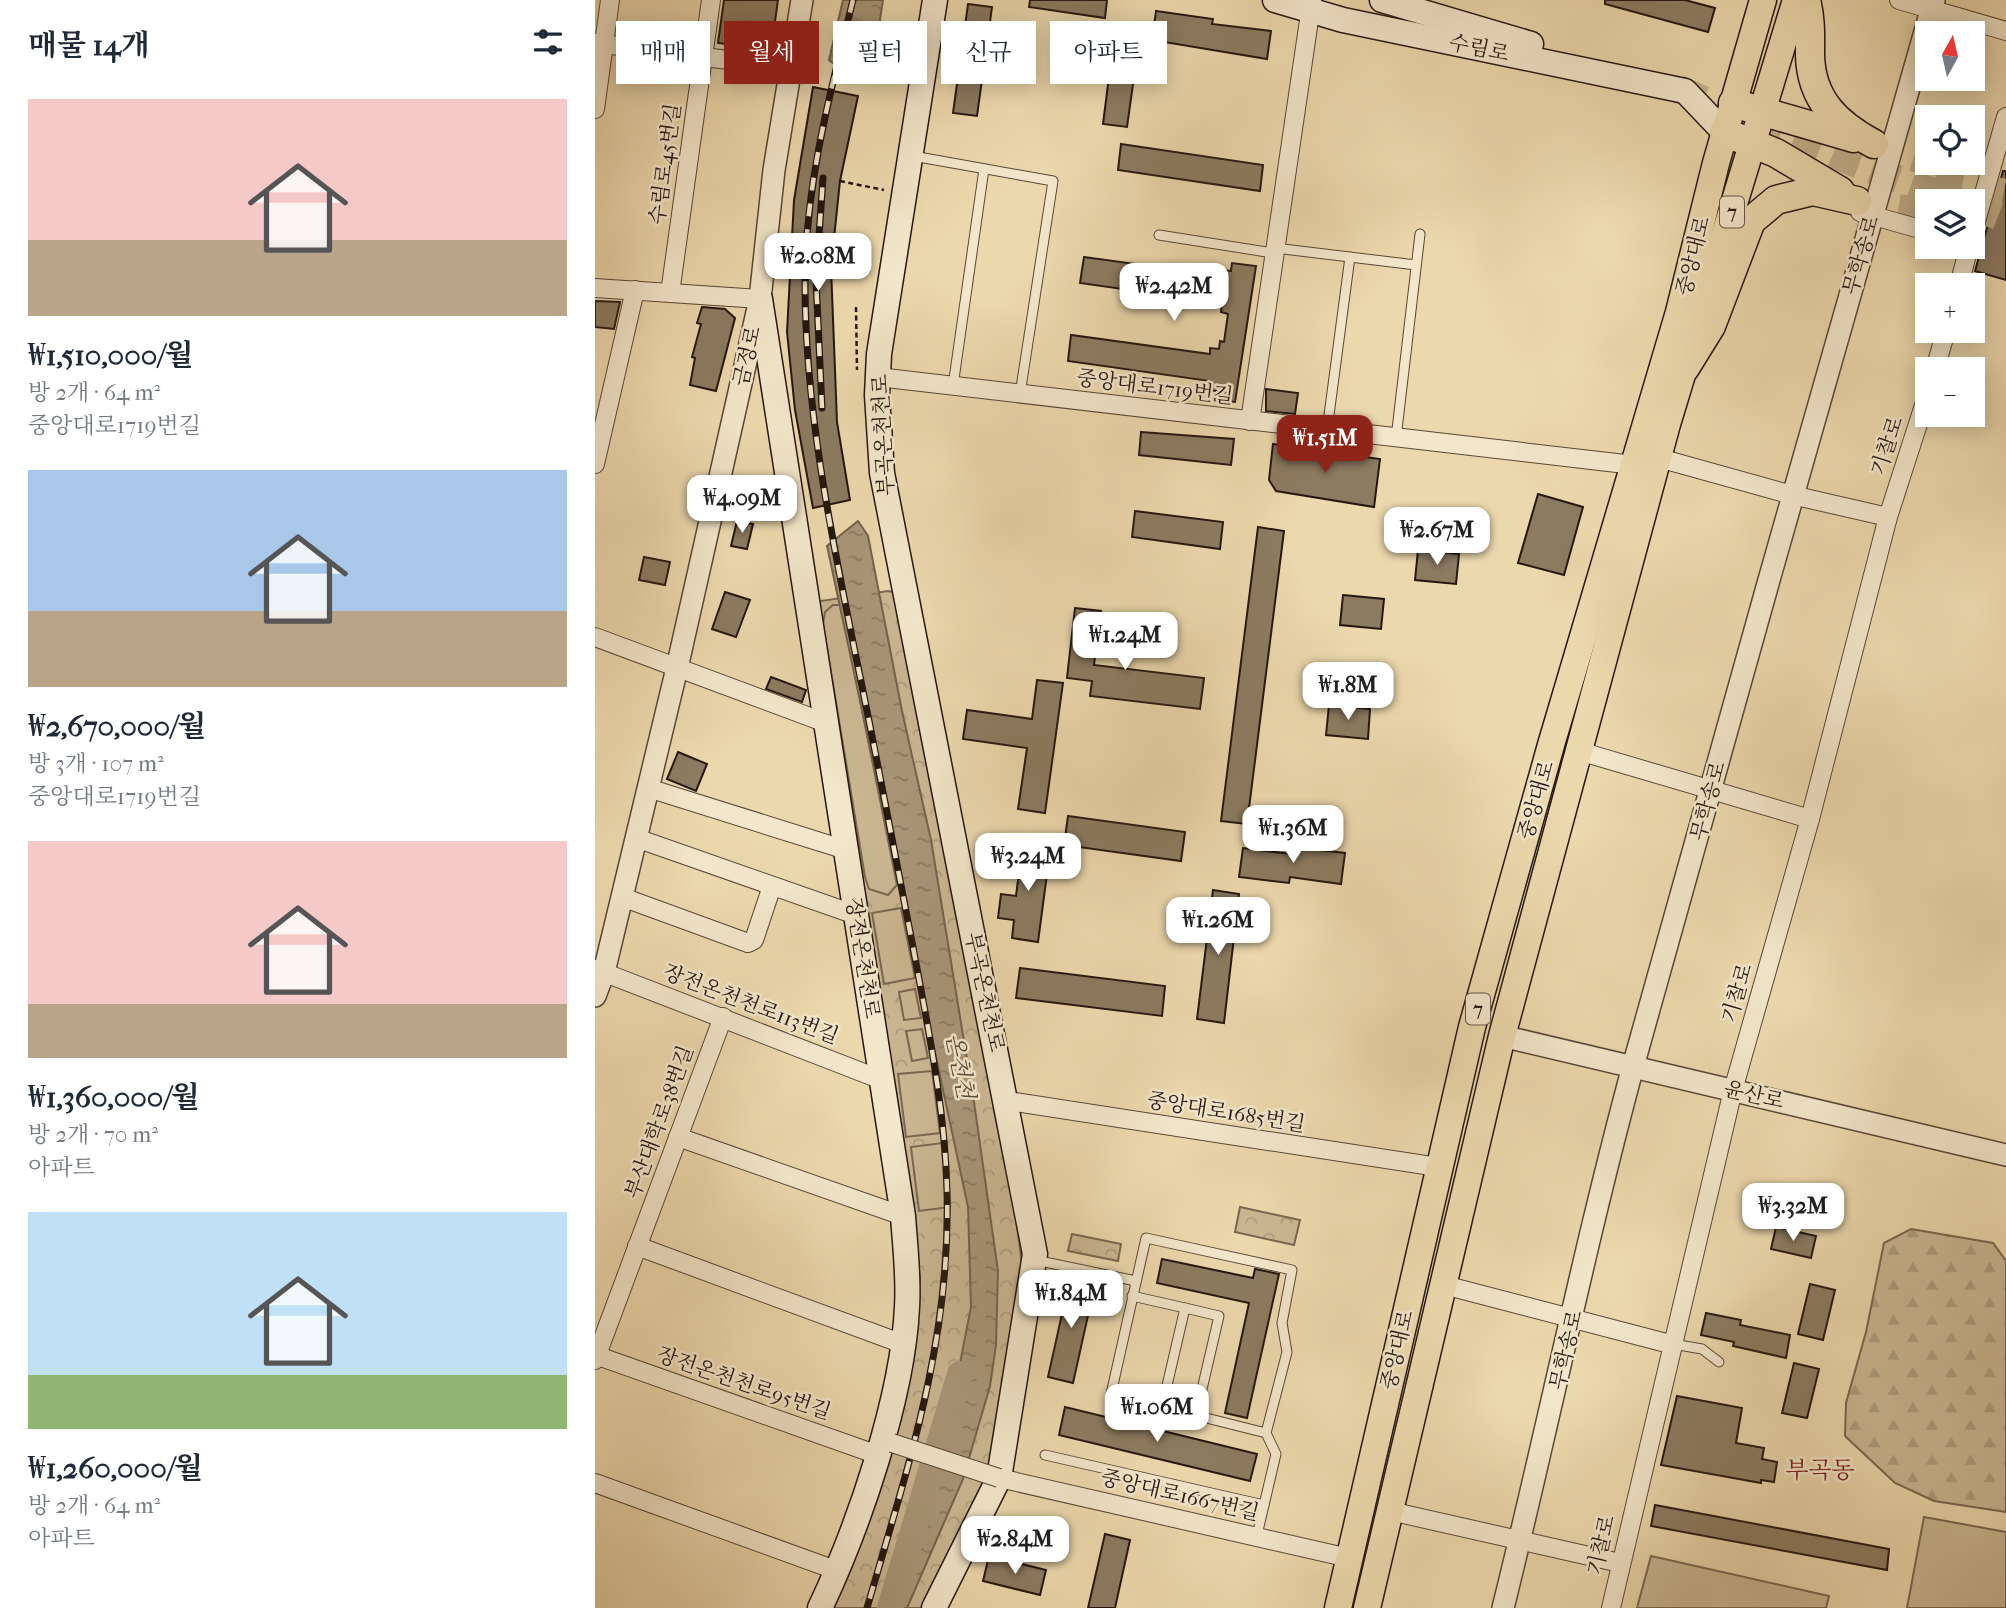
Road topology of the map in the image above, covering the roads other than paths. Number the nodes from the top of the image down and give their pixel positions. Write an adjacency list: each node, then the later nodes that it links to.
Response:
1 (610, 0): 16 (street)
2 (711, 0): 13 (street, 수림로45번길)
3 (802, 0): 14 (street, 금정로)
4 (935, 0): 27 (main road, 부곡온천천로)
5 (1275, 0): 11 (main road, 수림로)
6 (1383, 0): 19 (main road, 수림로)
7 (1763, 0): 20 (main road, 중앙대로 / 7)
8 (1796, 0): 22 (main road, 중앙대로 / 7)
9 (1806, 0): 22 (highway)
10 (1899, 0): 12 (street)
11 (1311, 5): 19 (main road, 수림로); 34 (street)
12 (1932, 5): 15 (street); 30 (street, 무학송로)
13 (708, 21)
14 (798, 21)
15 (2006, 31)
16 (599, 44): 21 (street)
17 (698, 84): 39 (street, 수림로45번길)
18 (787, 84): 40 (street, 금정로)
19 (1685, 91): 20 (main road, 수림로); 24 (main road, 수림로)
20 (1733, 103): 22 (highway); 24 (main road, 중앙대로 / 7)
21 (595, 109)
22 (1762, 111): 25 (main road, 중앙대로 / 7)
23 (2006, 117): 26 (street)
24 (1724, 132): 25 (highway); 49 (main road, 중앙대로 / 7)
25 (1752, 144): 30 (highway); 41 (main road, 중앙대로 / 7)
26 (2001, 155): 29 (street)
27 (912, 156): 28 (lane); 42 (main road, 부곡온천천로)
28 (984, 169): 43 (lane); 44 (lane)
29 (1985, 199)
30 (1865, 209): 31 (street); 41 (highway); 51 (street, 무학송로)
31 (1915, 227)
32 (1420, 234): 36 (lane)
33 (1159, 235): 34 (lane)
34 (1273, 250): 35 (lane); 45 (street)
35 (1350, 257): 36 (lane); 47 (lane)
36 (1416, 265): 48 (lane)
37 (595, 288): 38 (street)
38 (635, 290): 39 (street); 50 (street)
39 (670, 293): 40 (street)
40 (760, 299): 54 (street, 금정로); 55 (main road, 장전온천천로)
41 (1685, 368): 49 (main road, 중앙대로 / 7)
42 (868, 379): 43 (street, 중앙대로1719번길); 72 (main road, 부곡온천천로)
43 (953, 386): 44 (street, 중앙대로1719번길)
44 (1020, 394): 45 (street, 중앙대로1719번길)
45 (1250, 421): 47 (street, 중앙대로1719번길)
46 (1917, 427): 52 (street, 기찰로)
47 (1327, 430): 48 (street, 중앙대로1719번길)
48 (1395, 438): 49 (street, 중앙대로1719번길)
49 (1646, 462): 51 (street, 중앙대로1719번길); 56 (main road, 중앙대로 / 7); 75 (main road, 중앙대로 / 7)
50 (595, 464)
51 (1792, 495): 52 (street, 중앙대로1719번길); 58 (street, 무학송로)
52 (1888, 517): 59 (street, 기찰로)
53 (596, 641): 54 (street)
54 (677, 667): 55 (street); 57 (street, 금정로)
55 (826, 723): 61 (main road, 장전온천천로)
56 (1579, 751): 58 (street); 68 (main road, 중앙대로 / 7)
57 (648, 788): 60 (street, 금정로); 61 (street)
58 (1712, 790): 59 (street); 69 (street, 무학송로)
59 (1810, 819): 71 (street, 기찰로)
60 (636, 838): 62 (street); 63 (street, 금정로)
61 (846, 850): 64 (main road, 장전온천천로)
62 (772, 886): 63 (street); 64 (street)
63 (622, 897): 65 (street, 금정로)
64 (856, 915): 70 (main road, 장전온천천로)
65 (599, 971): 66 (street, 금정로); 67 (street, 장전온천천로113번길)
66 (595, 996)
67 (723, 1017): 70 (street, 장전온천천로113번길); 73 (street, 부산대학로38번길)
68 (1501, 1036): 69 (street, 윤산로); 80 (main road, 중앙대로 / 7)
69 (1633, 1066): 71 (street, 윤산로); 83 (street, 무학송로)
70 (882, 1080): 76 (main road, 장전온천천로)
71 (1733, 1090): 74 (street, 윤산로); 85 (street, 기찰로)
72 (1007, 1101): 75 (street, 중앙대로1685번길); 78 (main road, 부곡온천천로)
73 (678, 1137): 76 (street); 77 (street, 부산대학로38번길)
74 (2006, 1155)
75 (1438, 1167): 99 (main road, 중앙대로 / 7)
76 (903, 1216): 84 (main road, 장전온천천로)
77 (637, 1246): 84 (street); 86 (street, 부산대학로38번길)
78 (1035, 1260): 79 (lane); 93 (main road, 부곡온천천로)
79 (1136, 1280): 81 (lane); 90 (lane)
80 (1444, 1285): 83 (street); 96 (main road, 중앙대로 / 7)
81 (1132, 1296): 82 (lane); 88 (lane)
82 (1185, 1308): 88 (lane); 89 (lane)
83 (1573, 1318): 85 (street); 98 (street, 무학송로)
84 (904, 1344): 91 (main road, 장전온천천로)
85 (1671, 1344): 87 (lane); 100 (street, 기찰로)
86 (596, 1357): 91 (street, 장전온천천로95번길)
87 (1719, 1362)
88 (1162, 1407): 89 (lane)
89 (1196, 1415): 90 (lane)
90 (1266, 1433): 95 (lane)
91 (884, 1446): 93 (street, 장전온천천로95번길, bridge); 101 (main road, 장전온천천로)
92 (1045, 1455): 95 (lane)
93 (999, 1478): 97 (street, 중앙대로1667번길); 103 (main road, 부곡온천천로)
94 (595, 1483): 101 (street)
95 (1264, 1504): 97 (lane)
96 (1390, 1511): 98 (street); 105 (main road, 중앙대로 / 7)
97 (1257, 1535): 99 (street, 중앙대로1667번길)
98 (1520, 1539): 100 (street); 106 (street, 무학송로)
99 (1349, 1558): 104 (main road, 중앙대로 / 7)
100 (1620, 1563): 107 (street, 기찰로)
101 (838, 1571): 102 (main road, 장전온천천로)
102 (820, 1608)
103 (934, 1608)
104 (1338, 1608)
105 (1367, 1608)
106 (1503, 1608)
107 (1611, 1608)

